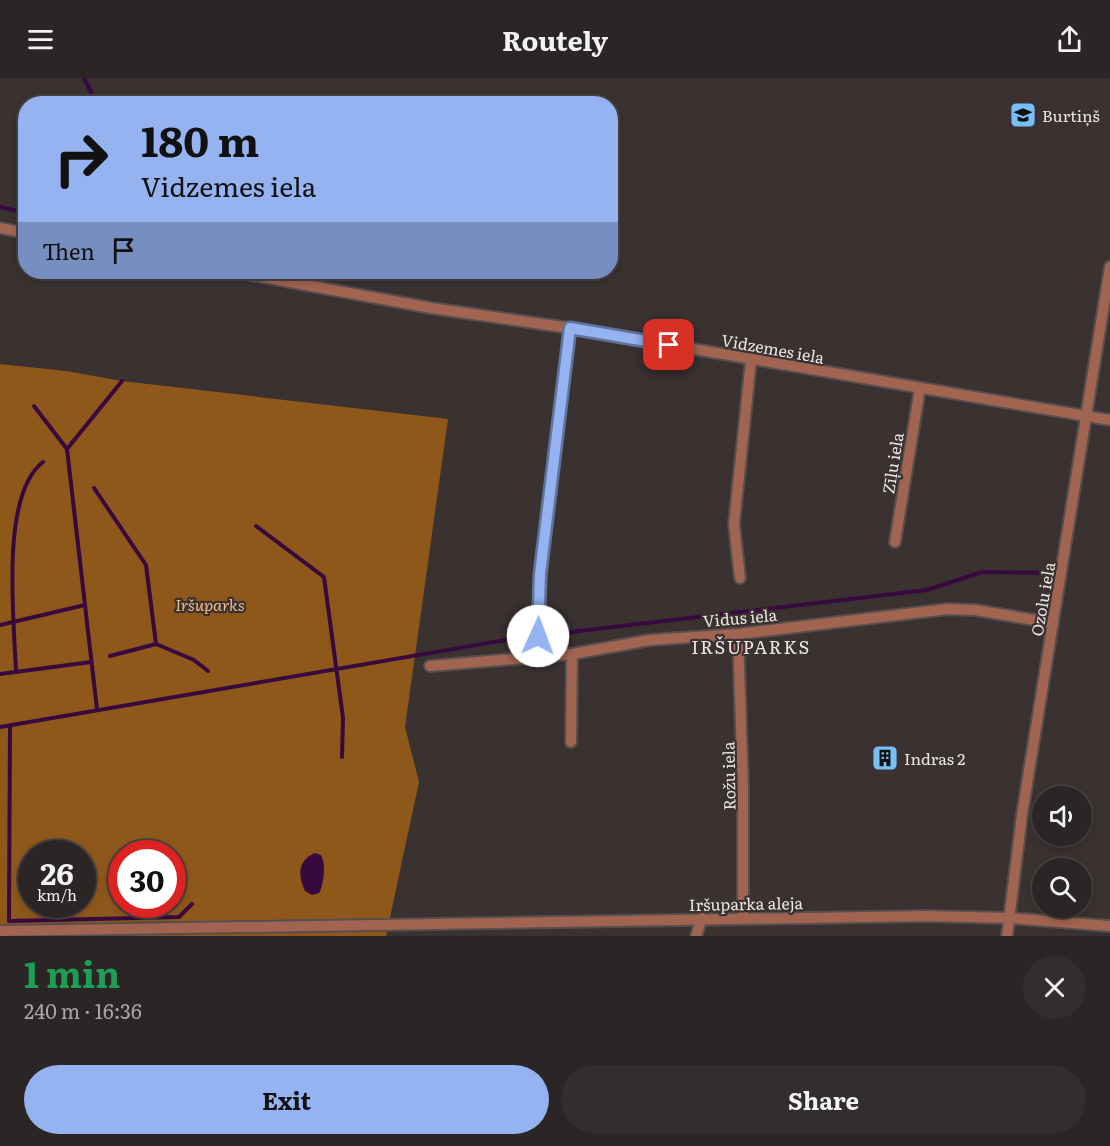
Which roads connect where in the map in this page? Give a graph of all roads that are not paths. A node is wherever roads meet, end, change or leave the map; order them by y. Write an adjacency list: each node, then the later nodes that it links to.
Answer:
1 (0, 228): 2 (street)
2 (18, 231)
3 (1110, 267): 8 (street, Ozolu iela)
4 (274, 279): 5 (street, Vidzemes iela)
5 (570, 328): 6 (street, Vidzemes iela); 15 (street)
6 (751, 360): 7 (street, Vidzemes iela); 11 (street)
7 (920, 388): 8 (street, Vidzemes iela); 10 (street, Zīļu iela)
8 (1084, 416): 9 (street, Vidzemes iela); 12 (street, Ozolu iela)
9 (1110, 420)
10 (895, 542)
11 (740, 578)
12 (1053, 623): 13 (street, Vidus iela); 20 (street, Ozolu iela)
13 (738, 634): 14 (street, Vidus iela); 19 (street, Rožu iela)
14 (572, 654): 15 (street, Vidus iela); 17 (street)
15 (537, 657): 16 (street, Vidus iela)
16 (430, 666)
17 (571, 742)
18 (702, 918): 19 (street, Iršuparka aleja); 22 (street, Iršuparka aleja); 23 (street)
19 (743, 918): 20 (street, Iršuparka aleja)
20 (1009, 918): 21 (street, Iršuparka aleja); 24 (street, Ozolu iela)
21 (1110, 926)
22 (0, 931)
23 (696, 936)
24 (1007, 936)

